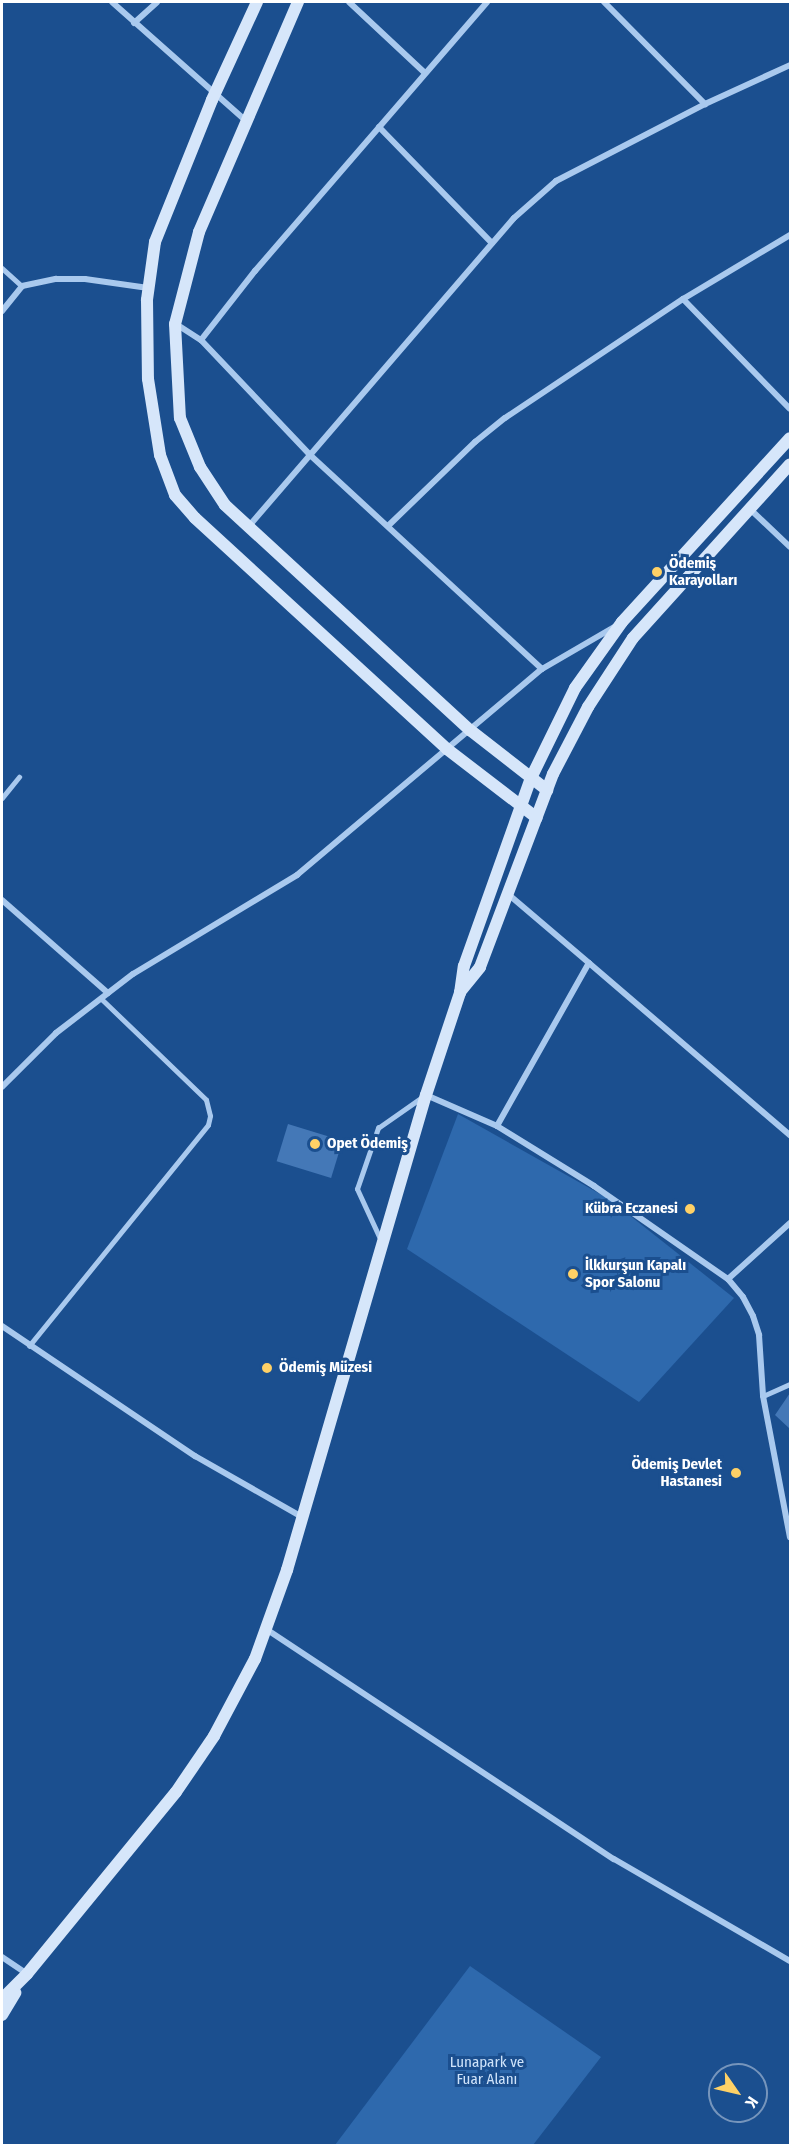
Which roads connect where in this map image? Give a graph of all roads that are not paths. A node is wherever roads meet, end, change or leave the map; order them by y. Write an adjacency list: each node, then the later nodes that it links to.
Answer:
1 (112, 2): 8 (street)
2 (157, 2): 8 (street)
3 (257, 2): 11 (main road)
4 (298, 2): 13 (main road)
5 (350, 2): 10 (street)
6 (488, 2): 10 (street)
7 (604, 2): 12 (street)
8 (134, 23): 11 (street)
9 (790, 65): 12 (street)
10 (425, 73): 14 (street)
11 (215, 94): 13 (street); 19 (main road)
12 (705, 104): 16 (street)
13 (246, 121): 22 (main road)
14 (379, 127): 16 (street); 23 (street)
15 (790, 236): 20 (street)
16 (492, 243): 26 (street)
17 (2, 268): 18 (lane)
18 (22, 286): 19 (street); 21 (street)
19 (149, 288): 35 (main road)
20 (683, 300): 24 (street); 29 (street)
21 (2, 311)
22 (175, 324): 23 (street); 30 (main road)
23 (201, 340): 26 (street)
24 (790, 409)
25 (790, 438): 32 (main road)
26 (309, 454): 29 (street); 30 (street)
27 (790, 464): 28 (main road)
28 (750, 508): 31 (street); 38 (main road)
29 (389, 525): 33 (street)
30 (249, 526): 34 (main road)
31 (790, 547)
32 (622, 622): 33 (street); 37 (main road)
33 (542, 669): 34 (street)
34 (470, 730): 35 (street); 37 (main road)
35 (447, 749): 40 (main road); 45 (street)
36 (19, 777): 39 (lane)
37 (531, 778): 38 (main road); 40 (main road)
38 (547, 790): 41 (main road)
39 (2, 798)
40 (521, 806): 41 (main road); 46 (main road)
41 (537, 818): 42 (main road)
42 (508, 894): 44 (street); 46 (main road)
43 (2, 900): 45 (street)
44 (589, 963): 50 (street); 51 (street)
45 (108, 993): 47 (street)
46 (460, 993): 49 (main road)
47 (101, 999): 48 (street); 56 (lane)
48 (2, 1087)
49 (426, 1095): 50 (street); 53 (main road); 53 (lane)
50 (498, 1126): 54 (street)
51 (790, 1135)
52 (790, 1223): 54 (street)
53 (383, 1247): 59 (main road)
54 (728, 1279): 58 (street)
55 (2, 1326): 56 (street)
56 (28, 1346): 59 (street)
57 (790, 1384): 58 (lane)
58 (763, 1396): 60 (street)
59 (303, 1518): 61 (main road)
60 (790, 1537)
61 (266, 1629): 63 (street); 64 (main road)
62 (2, 1957): 64 (street)
63 (790, 1962)
64 (27, 1974): 65 (main road); 66 (main road)
65 (2, 2000)
66 (2, 2015)

